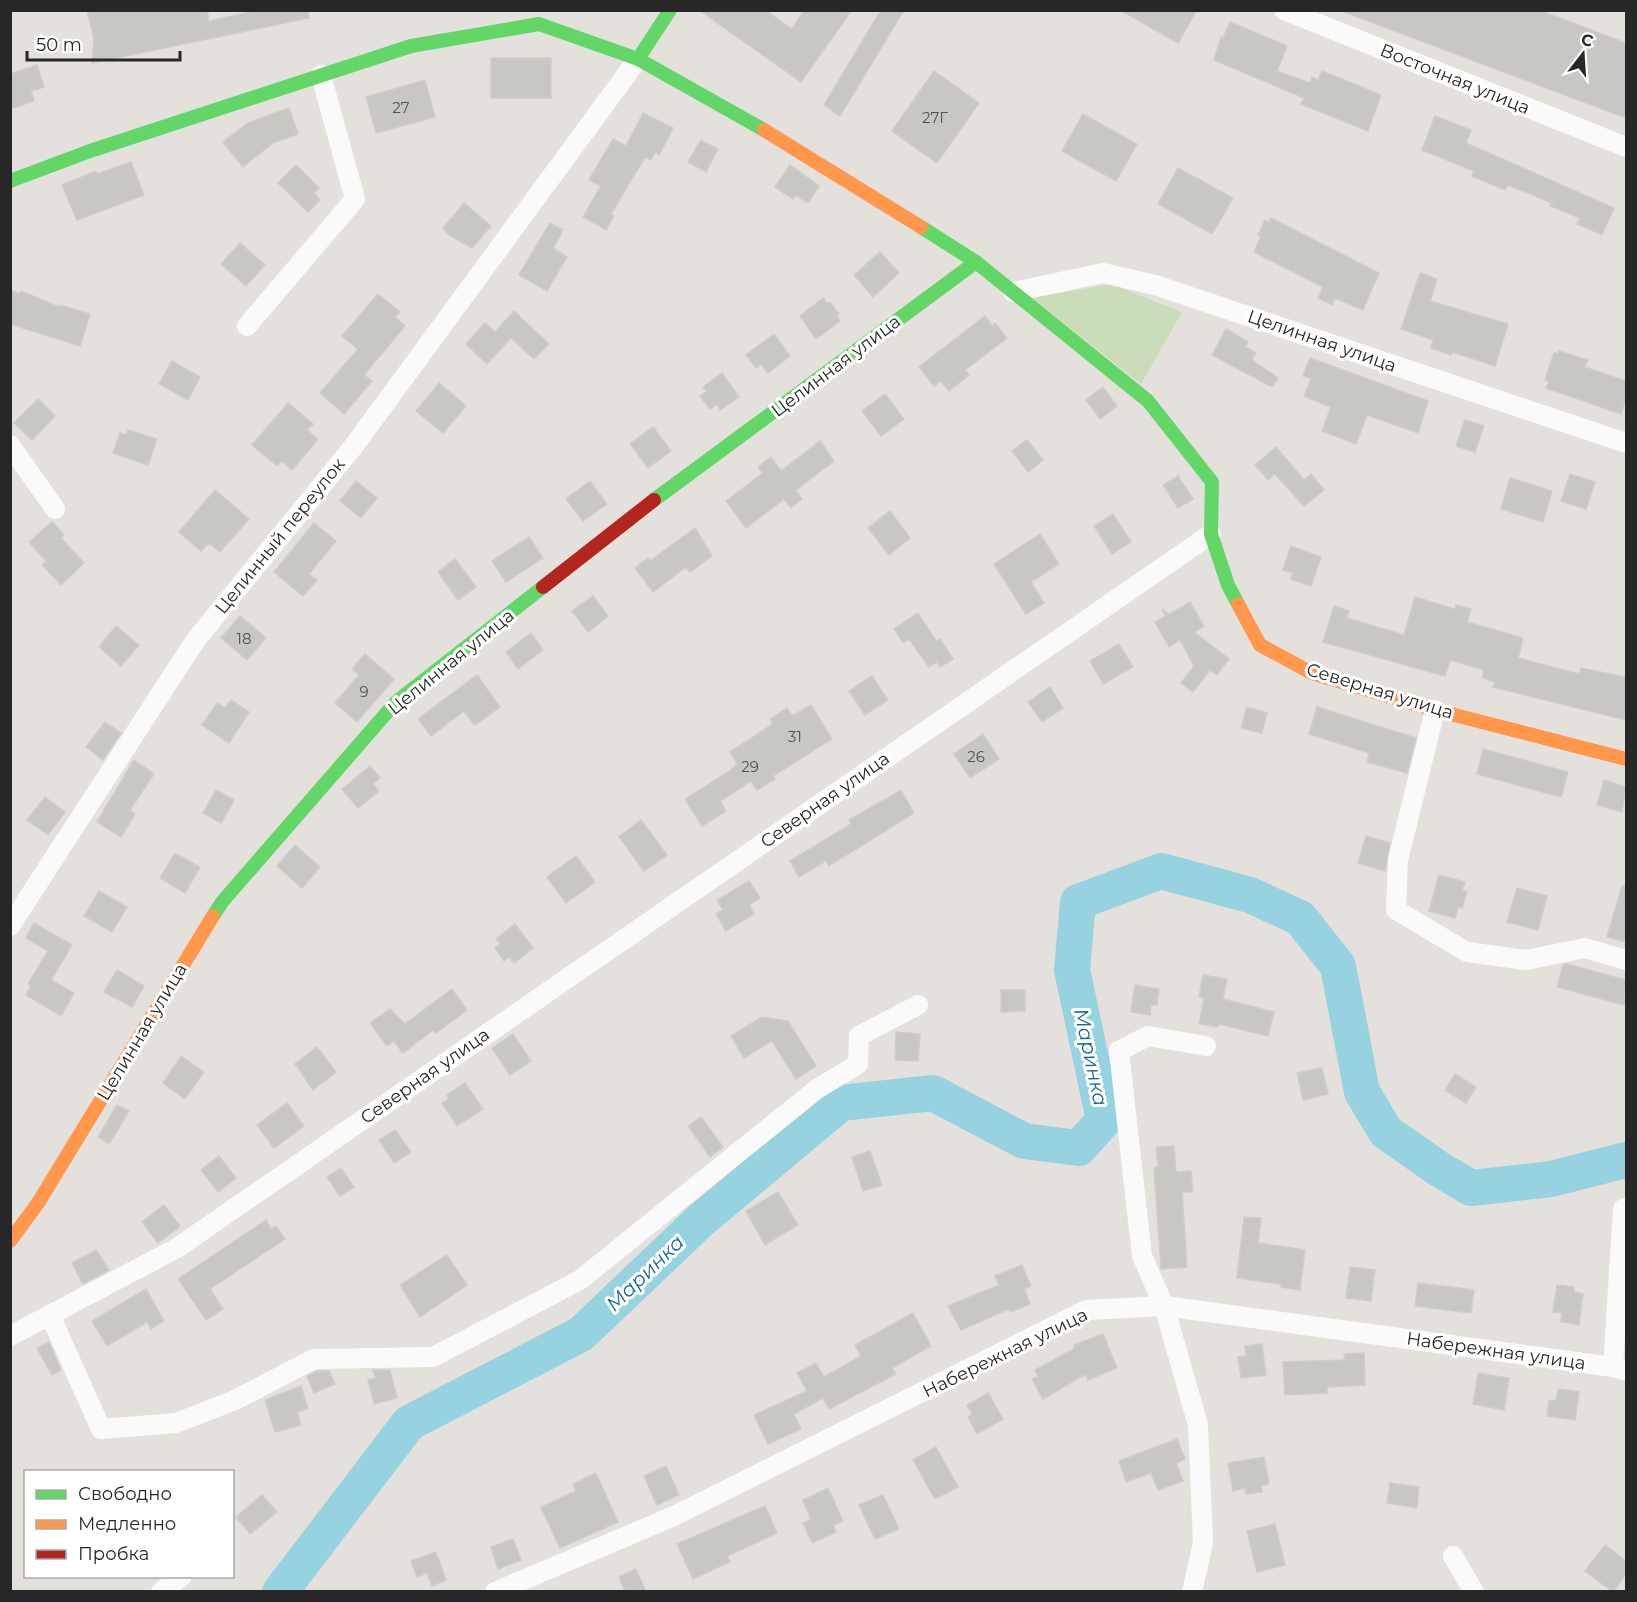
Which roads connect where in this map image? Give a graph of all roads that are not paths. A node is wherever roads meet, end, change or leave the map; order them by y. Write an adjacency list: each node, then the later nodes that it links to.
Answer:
1 (670, 10): 3 (street)
2 (1284, 10): 5 (street, Восточная улица)
3 (638, 59): 4 (street); 7 (street); 16 (street, Целинный переулок)
4 (321, 75): 6 (street); 9 (street)
5 (1626, 147)
6 (10, 181)
7 (976, 262): 8 (street); 21 (street, Целинная улица)
8 (1013, 292): 10 (street, Целинная улица); 13 (street)
9 (247, 326)
10 (1626, 443)
11 (10, 445): 12 (street)
12 (55, 509)
13 (1211, 534): 14 (street, Северная улица); 23 (street, Северная улица)
14 (1435, 710): 15 (street, Северная улица); 17 (street)
15 (1626, 759)
16 (10, 926)
17 (1626, 960)
18 (918, 1005): 23 (street)
19 (1206, 1046): 22 (street)
20 (1626, 1208): 25 (street)
21 (10, 1241)
22 (1164, 1306): 25 (street, Набережная улица); 29 (street, Набережная улица); 30 (street)
23 (50, 1315): 24 (street, Северная улица)
24 (10, 1336)
25 (1620, 1369)
26 (1453, 1556): 31 (street)
27 (179, 1578): 28 (street)
28 (161, 1592)
29 (495, 1592)
30 (1192, 1592)
31 (1474, 1592)

